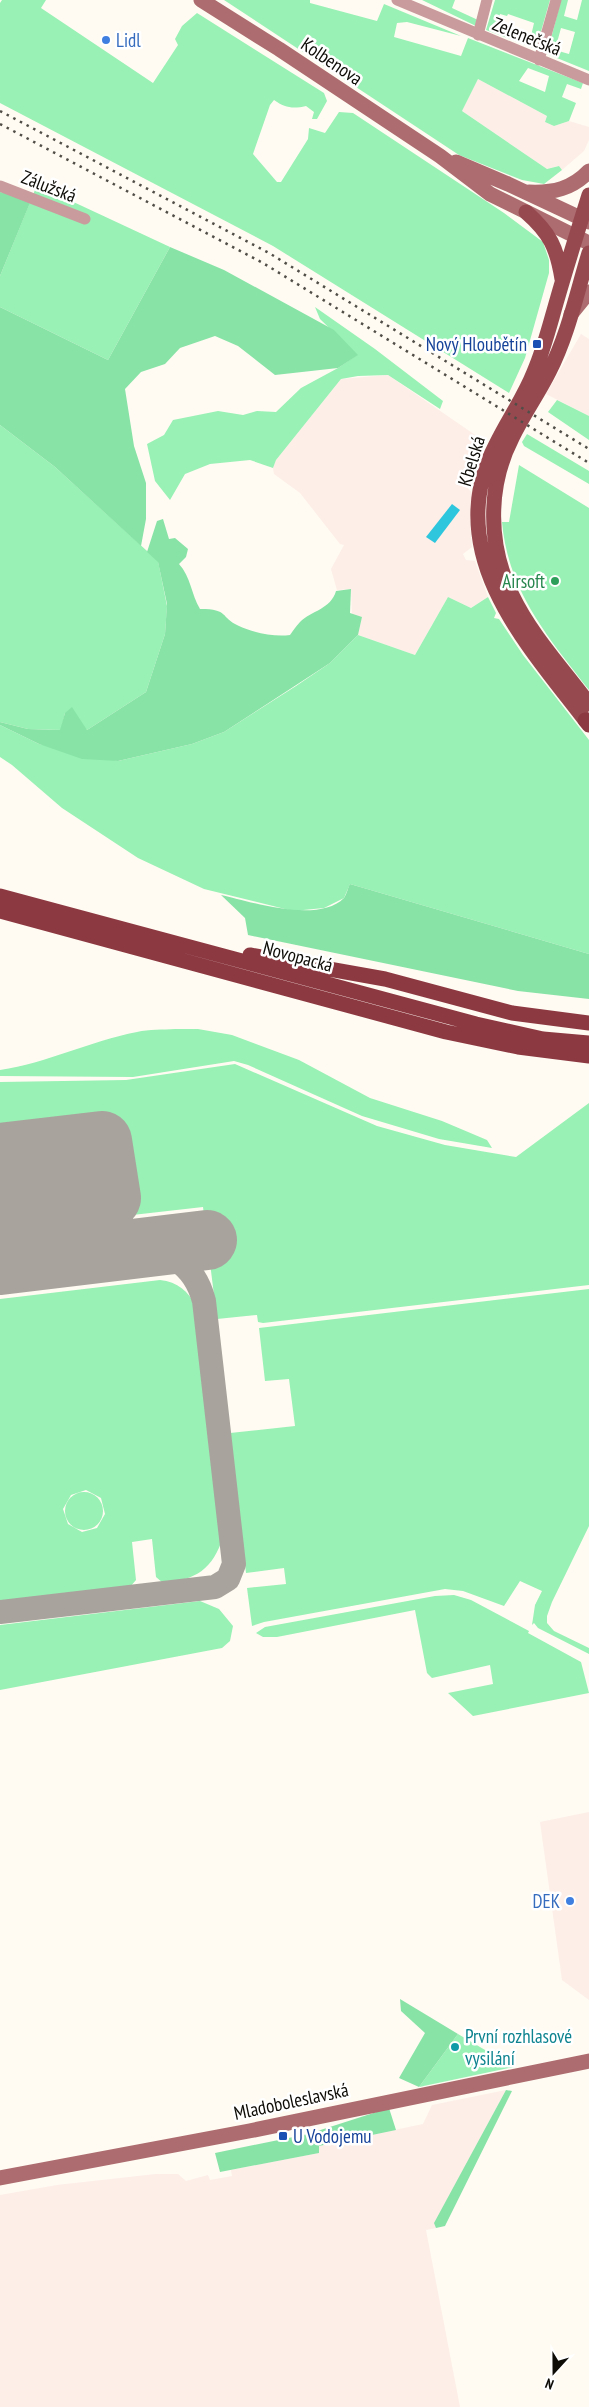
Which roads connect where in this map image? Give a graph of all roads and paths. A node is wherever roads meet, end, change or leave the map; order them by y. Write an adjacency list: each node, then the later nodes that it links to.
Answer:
1 (201, 0): 8 (main road, Kolbenova)
2 (397, 0): 5 (street, Zelenečská)
3 (488, 0): 5 (street)
4 (556, 0): 6 (street)
5 (478, 35): 6 (street, Zelenečská)
6 (539, 60): 7 (street, Zelenečská)
7 (589, 80)
8 (440, 156): 11 (main road, Kolbenova); 13 (main road, Kolbenova)
9 (589, 172): 11 (main road)
10 (0, 186): 14 (street, Zálužská)
11 (526, 192): 15 (main road, Kolbenova)
12 (589, 195): 15 (main road, Kbelská)
13 (526, 212): 16 (main road, Kolbenova); 18 (main road)
14 (85, 219)
15 (585, 220): 16 (main road, Kbelská)
16 (582, 240): 18 (main road, Kbelská)
17 (589, 253): 20 (main road, Kbelská)
18 (563, 280): 22 (main road, Kbelská)
19 (589, 292): 20 (main road)
20 (570, 315): 21 (main road, Kbelská)
21 (589, 704)
22 (587, 722)
23 (0, 896): 25 (highway, Novopacká)
24 (0, 911): 27 (highway, Novopacká)
25 (153, 938): 26 (highway); 28 (highway, Novopacká)
26 (589, 1022)
27 (495, 1043): 29 (highway); 30 (highway)
28 (589, 1043)
29 (589, 1056)
30 (589, 1065)
31 (589, 2061): 32 (main road, Mladoboleslavská)
32 (0, 2178)

